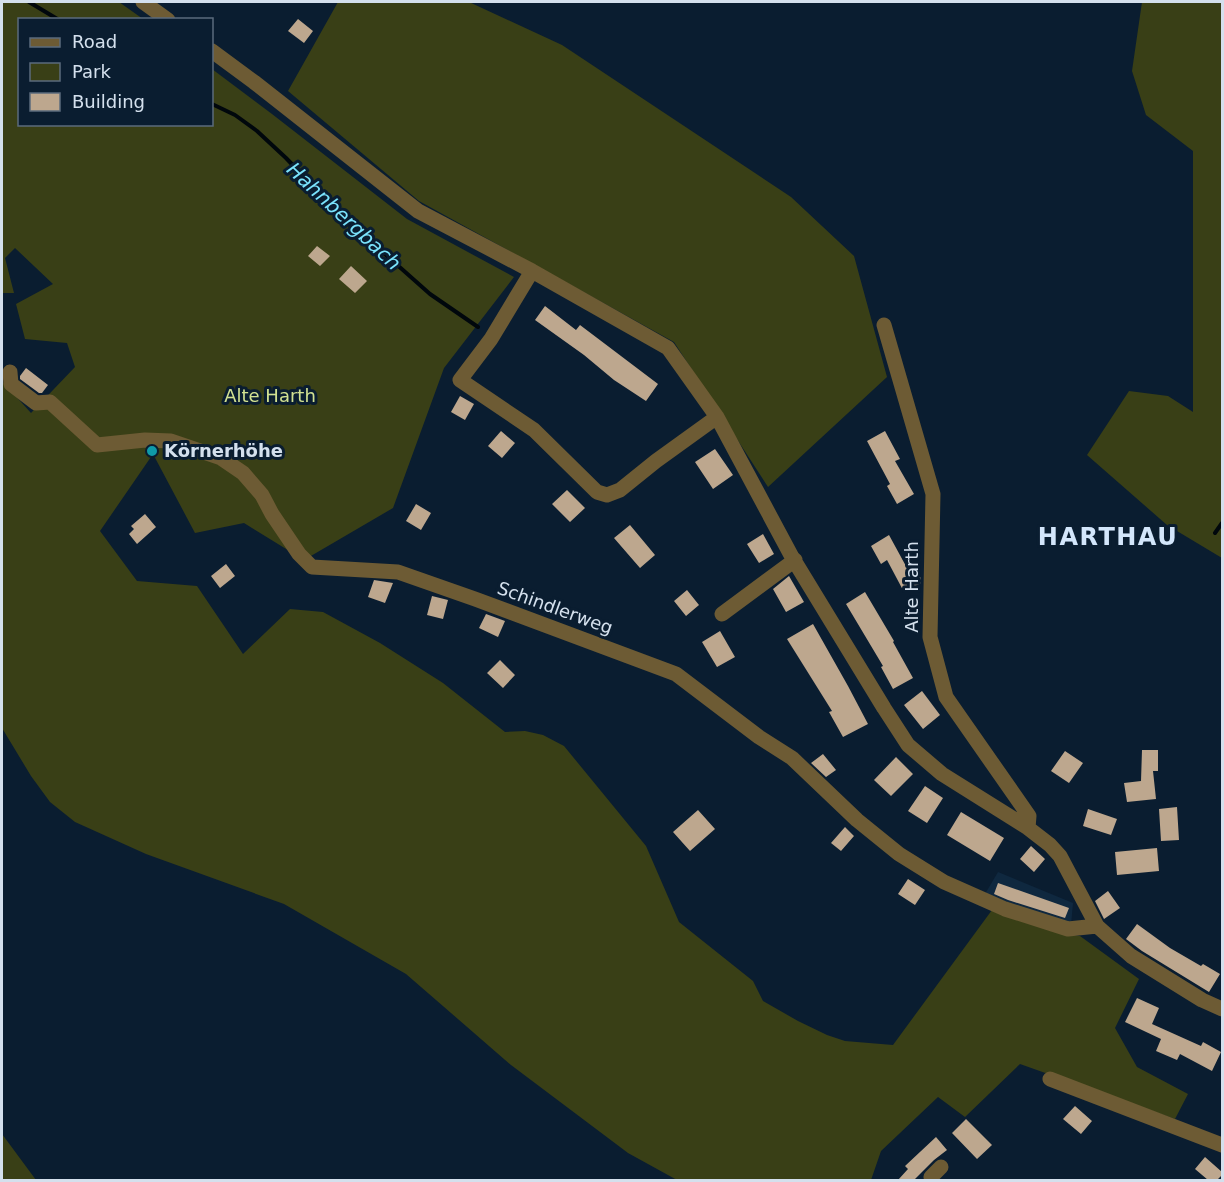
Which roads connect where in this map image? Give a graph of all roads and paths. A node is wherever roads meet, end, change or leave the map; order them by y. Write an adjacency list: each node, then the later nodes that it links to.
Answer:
1 (143, 2): 2 (street)
2 (165, 18)
3 (213, 52): 4 (street)
4 (532, 272): 7 (street); 7 (street)
5 (884, 325): 10 (street, Alte Harth)
6 (10, 372): 11 (street, Schindlerweg)
7 (717, 417): 8 (street)
8 (795, 560): 9 (street); 10 (street)
9 (722, 614)
10 (1028, 828): 11 (street)
11 (1097, 926): 12 (street)
12 (1222, 1009)
13 (1050, 1078): 14 (street)
14 (1222, 1145)
15 (941, 1167): 16 (street)
16 (932, 1180)

